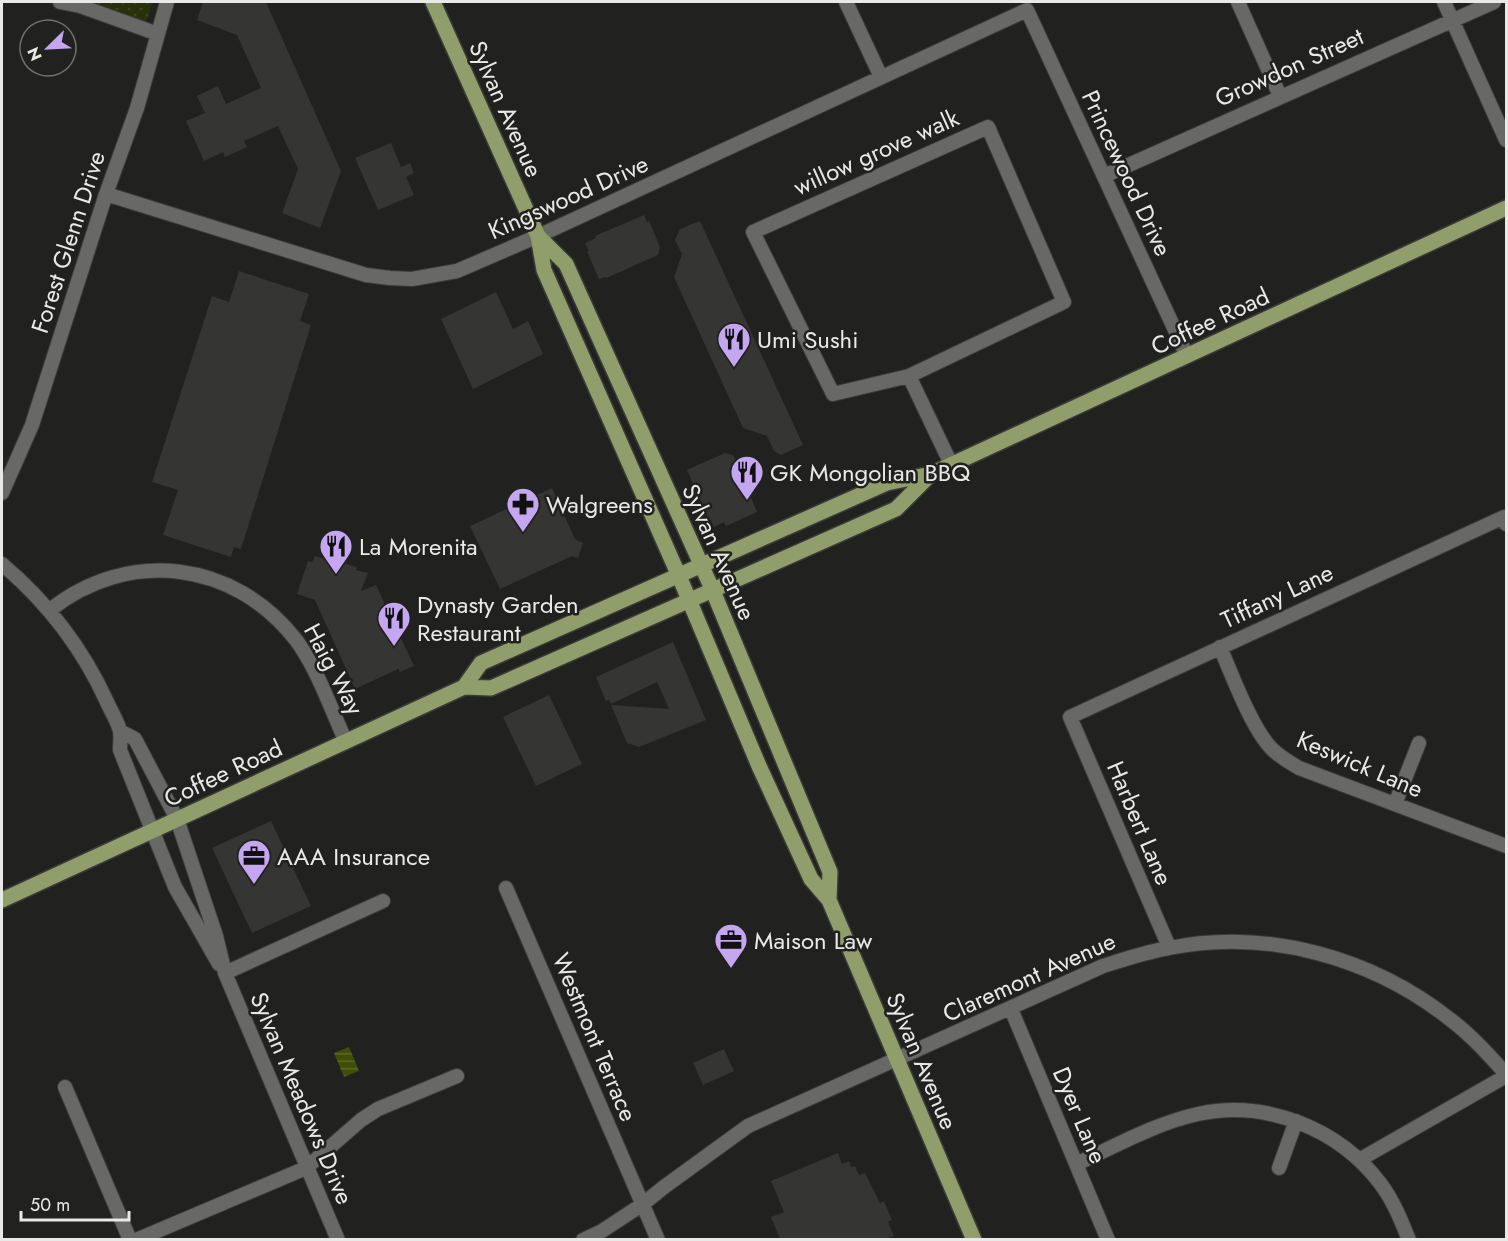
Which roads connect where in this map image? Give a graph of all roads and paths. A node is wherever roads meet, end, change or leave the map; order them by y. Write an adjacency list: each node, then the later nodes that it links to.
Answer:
1 (60, 2): 10 (street)
2 (167, 2): 10 (street, Forest Glenn Drive)
3 (433, 2): 17 (main road, Sylvan Avenue)
4 (846, 2): 11 (street)
5 (1238, 2): 12 (street)
6 (1444, 2): 9 (street)
7 (1494, 2): 9 (street, Growdon Street)
8 (1027, 10): 11 (street, Kingswood Drive); 14 (street, Princewood Drive)
9 (1453, 20): 12 (street, Growdon Street); 13 (street)
10 (158, 34): 15 (street, Forest Glenn Drive)
11 (881, 77): 17 (street, Kingswood Drive)
12 (1280, 96): 14 (street, Growdon Street)
13 (1506, 140)
14 (1104, 176): 18 (street, Princewood Drive)
15 (106, 194): 17 (street, Kingswood Drive); 22 (street, Forest Glenn Drive)
16 (1506, 208): 18 (main road, Coffee Road)
17 (538, 236): 25 (main road, Sylvan Avenue); 26 (main road, Sylvan Avenue)
18 (1187, 356): 20 (main road, Coffee Road)
19 (909, 376): 19 (street, willow grove walk); 20 (street)
20 (951, 464): 21 (main road, Coffee Road)
21 (932, 474): 25 (main road, Coffee Road); 27 (main road, Coffee Road)
22 (2, 493)
23 (1505, 520): 30 (street, Tiffany Lane)
24 (2, 564): 29 (street, Sylvan Meadows Drive)
25 (701, 566): 26 (main road, Coffee Road); 27 (main road, Sylvan Avenue)
26 (679, 576): 28 (main road, Sylvan Avenue); 31 (main road, Coffee Road)
27 (713, 591): 28 (main road, Coffee Road); 42 (main road, Sylvan Avenue)
28 (689, 601): 31 (main road, Coffee Road); 42 (main road, Sylvan Avenue)
29 (50, 610): 33 (street, Sylvan Meadows Drive); 34 (street, Haig Way)
30 (1220, 647): 32 (street, Tiffany Lane); 36 (street, Keswick Lane)
31 (464, 687): 34 (main road, Coffee Road)
32 (1070, 717): 44 (street, Harbert Lane)
33 (120, 731): 37 (street, Sylvan Meadows Drive); 38 (street, Sylvan Meadows Drive)
34 (346, 742): 37 (main road, Coffee Road)
35 (1419, 742): 36 (street)
36 (1395, 804): 39 (street, Keswick Lane)
37 (177, 819): 38 (main road, Coffee Road); 45 (street, Sylvan Meadows Drive)
38 (153, 830): 41 (main road, Coffee Road); 45 (street, Sylvan Meadows Drive)
39 (1506, 846)
40 (506, 888): 56 (street, Westmont Terrace)
41 (2, 900)
42 (829, 900): 47 (main road, Sylvan Avenue)
43 (383, 901): 45 (street)
44 (1170, 948): 46 (street, Claremont Avenue); 48 (street, Claremont Avenue)
45 (225, 973): 54 (street, Sylvan Meadows Drive)
46 (1011, 1009): 47 (street, Claremont Avenue); 53 (street, Dyer Lane)
47 (897, 1060): 56 (street, Claremont Avenue); 62 (main road, Sylvan Avenue)
48 (1506, 1075): 52 (street)
49 (457, 1076): 54 (street)
50 (65, 1087): 57 (street)
51 (1296, 1121): 52 (street); 53 (street); 55 (street)
52 (1359, 1160): 64 (street)
53 (1076, 1164): 63 (street, Dyer Lane)
54 (306, 1168): 58 (street); 59 (street, Sylvan Meadows Drive)
55 (1279, 1168)
56 (643, 1204): 60 (street, Claremont Avenue); 61 (street, Westmont Terrace)
57 (130, 1239)
58 (136, 1239)
59 (338, 1239)
60 (583, 1239)
61 (658, 1239)
62 (974, 1239)
63 (1108, 1239)
64 (1409, 1239)

